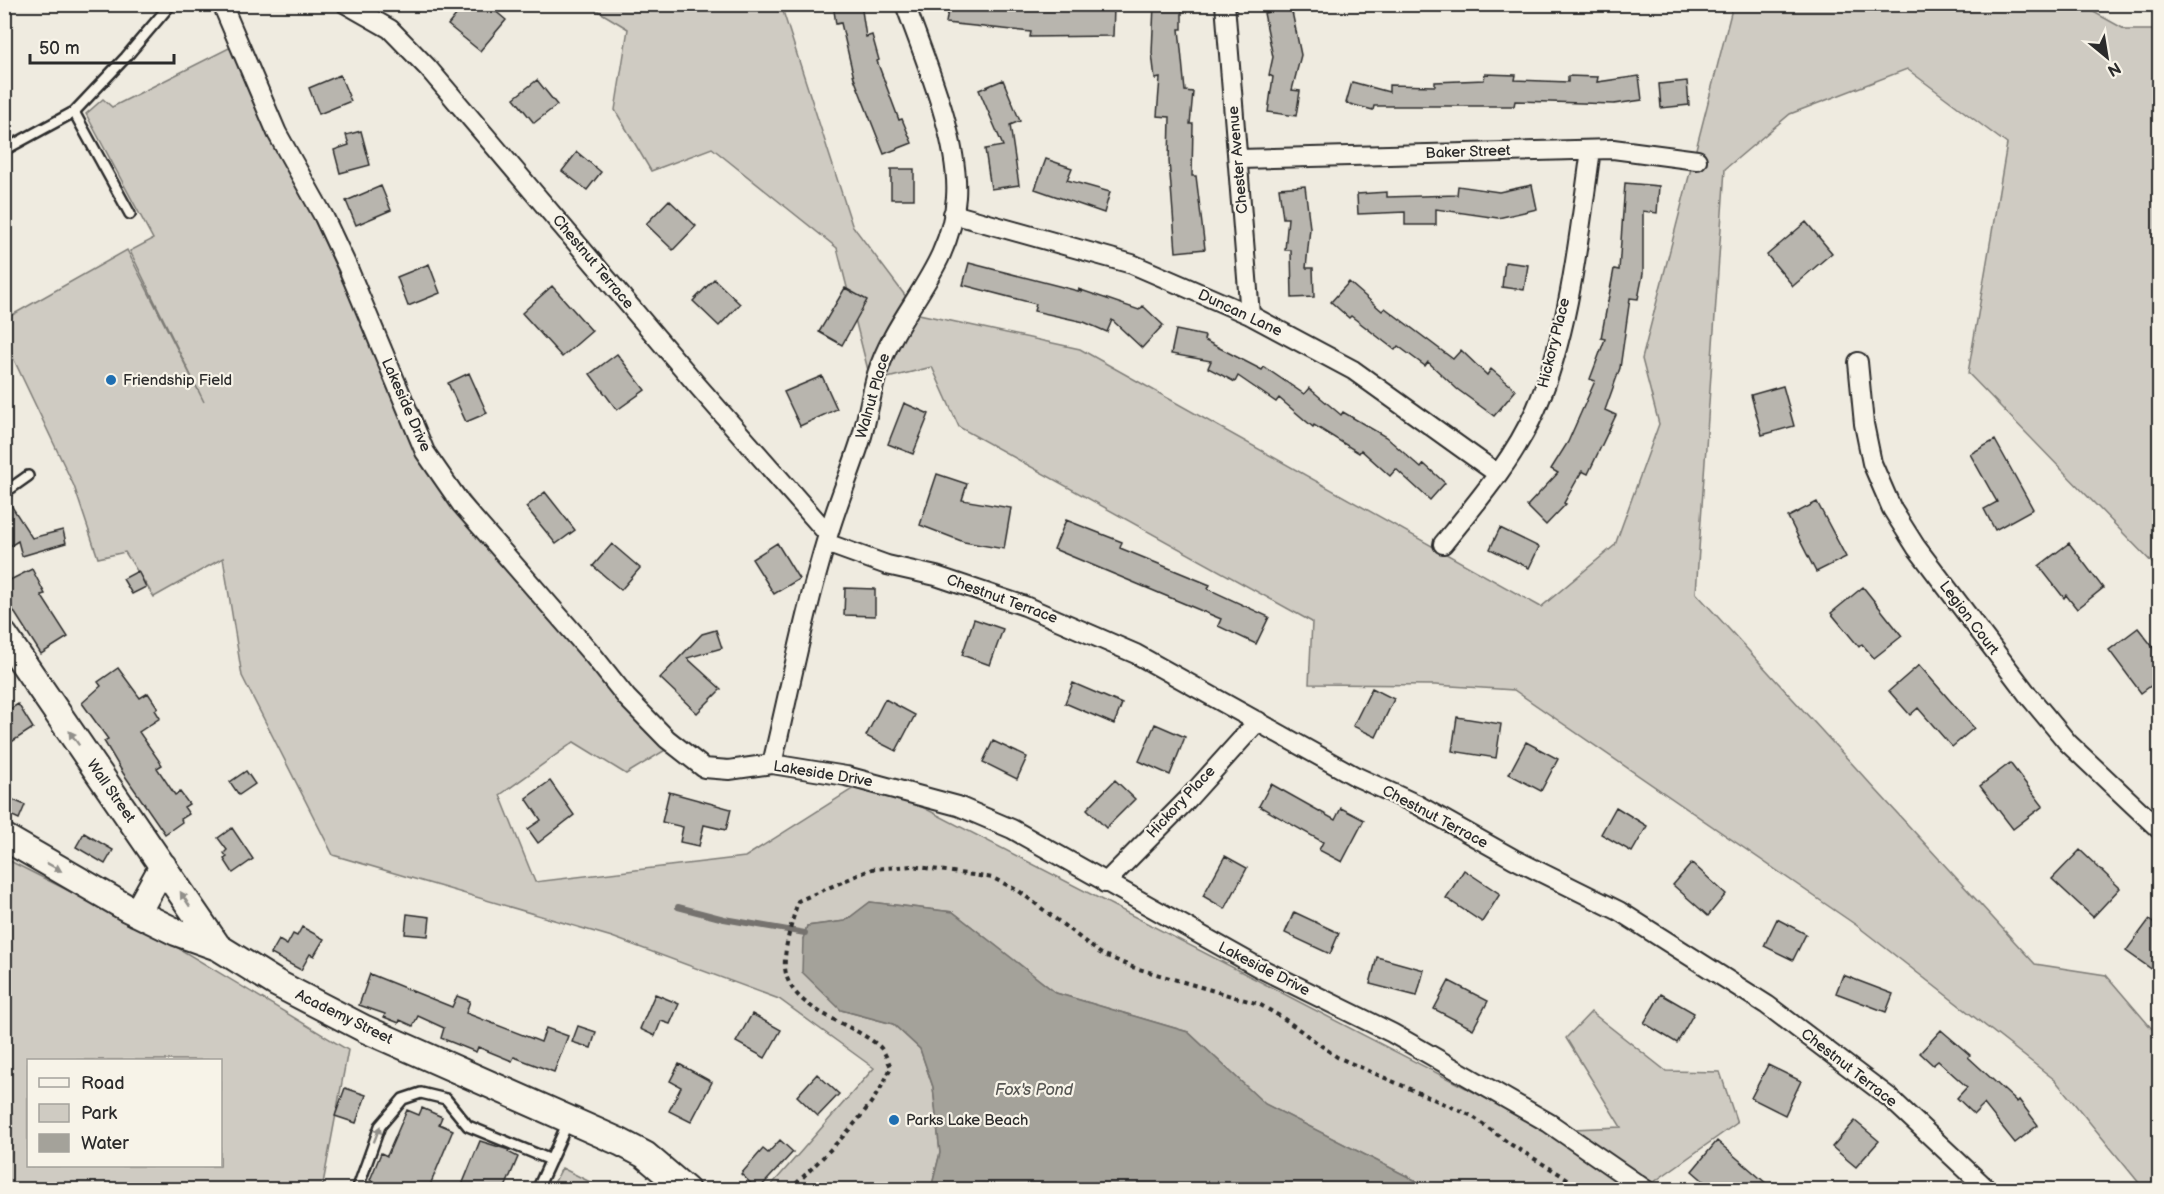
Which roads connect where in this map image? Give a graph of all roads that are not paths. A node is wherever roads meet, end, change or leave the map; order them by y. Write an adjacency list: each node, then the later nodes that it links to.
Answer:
1 (171, 4): 6 (lane)
2 (222, 4): 22 (street, Lakeside Drive)
3 (346, 4): 18 (street, Chestnut Terrace)
4 (905, 4): 12 (street, Walnut Place)
5 (1225, 4): 9 (street, Chester Avenue)
6 (74, 112): 7 (lane); 11 (lane)
7 (4, 150)
8 (1591, 150): 9 (street, Baker Street); 10 (street, Baker Street); 15 (street, Hickory Place)
9 (1239, 159): 13 (street, Chester Avenue)
10 (1697, 160)
11 (130, 214)
12 (953, 214): 13 (street, Duncan Lane); 18 (street, Walnut Place)
13 (1250, 315): 15 (street, Duncan Lane)
14 (1858, 363): 23 (street, Legion Court)
15 (1498, 474): 19 (street, Hickory Place)
16 (28, 476): 17 (lane)
17 (4, 493)
18 (827, 539): 21 (street, Chestnut Terrace); 22 (street, Walnut Place)
19 (1443, 544)
20 (4, 635): 25 (street, Wall Street, one-way to 20)
21 (1258, 722): 26 (street, Hickory Place); 35 (street, Chestnut Terrace)
22 (772, 764): 26 (street, Lakeside Drive)
23 (2160, 830)
24 (4, 837): 27 (street, Academy Street, one-way to 27)
25 (163, 866): 27 (street); 28 (street, Wall Street, one-way to 25)
26 (1105, 883): 34 (street, Lakeside Drive)
27 (137, 913): 28 (street, Academy Street)
28 (218, 947): 29 (street, Academy Street)
29 (570, 1118): 30 (lane); 33 (street, Academy Street)
30 (551, 1160): 31 (lane, one-way to 30); 32 (lane)
31 (357, 1190)
32 (537, 1190)
33 (686, 1190)
34 (1646, 1190)
35 (1988, 1190)

